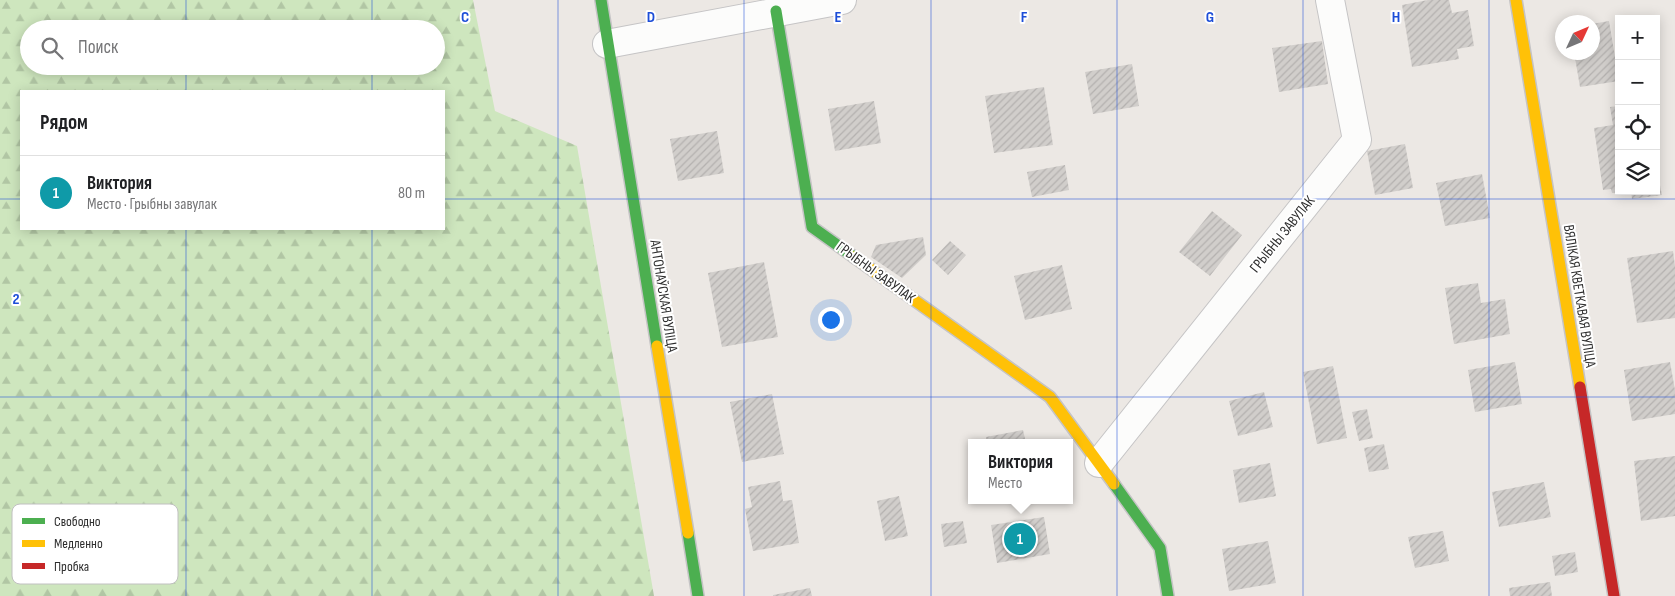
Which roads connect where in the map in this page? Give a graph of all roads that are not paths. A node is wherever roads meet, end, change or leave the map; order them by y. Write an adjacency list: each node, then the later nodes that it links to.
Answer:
1 (601, 0): 6 (street, АНТОНАЎСКАЯ ВУЛІЦА)
2 (842, 0): 5 (street)
3 (1330, 0): 7 (street, ГРЫБНЫ ЗАВУЛАК)
4 (1516, 0): 10 (street, ВЯЛІКАЯ КВЕТКАВАЯ ВУЛІЦА)
5 (776, 11): 6 (street); 7 (street, ГРЫБНЫ ЗАВУЛАК)
6 (607, 44): 8 (street, АНТОНАЎСКАЯ ВУЛІЦА)
7 (1099, 463): 9 (street, ГРЫБНЫ ЗАВУЛАК)
8 (698, 596)
9 (1168, 596)
10 (1614, 596)

